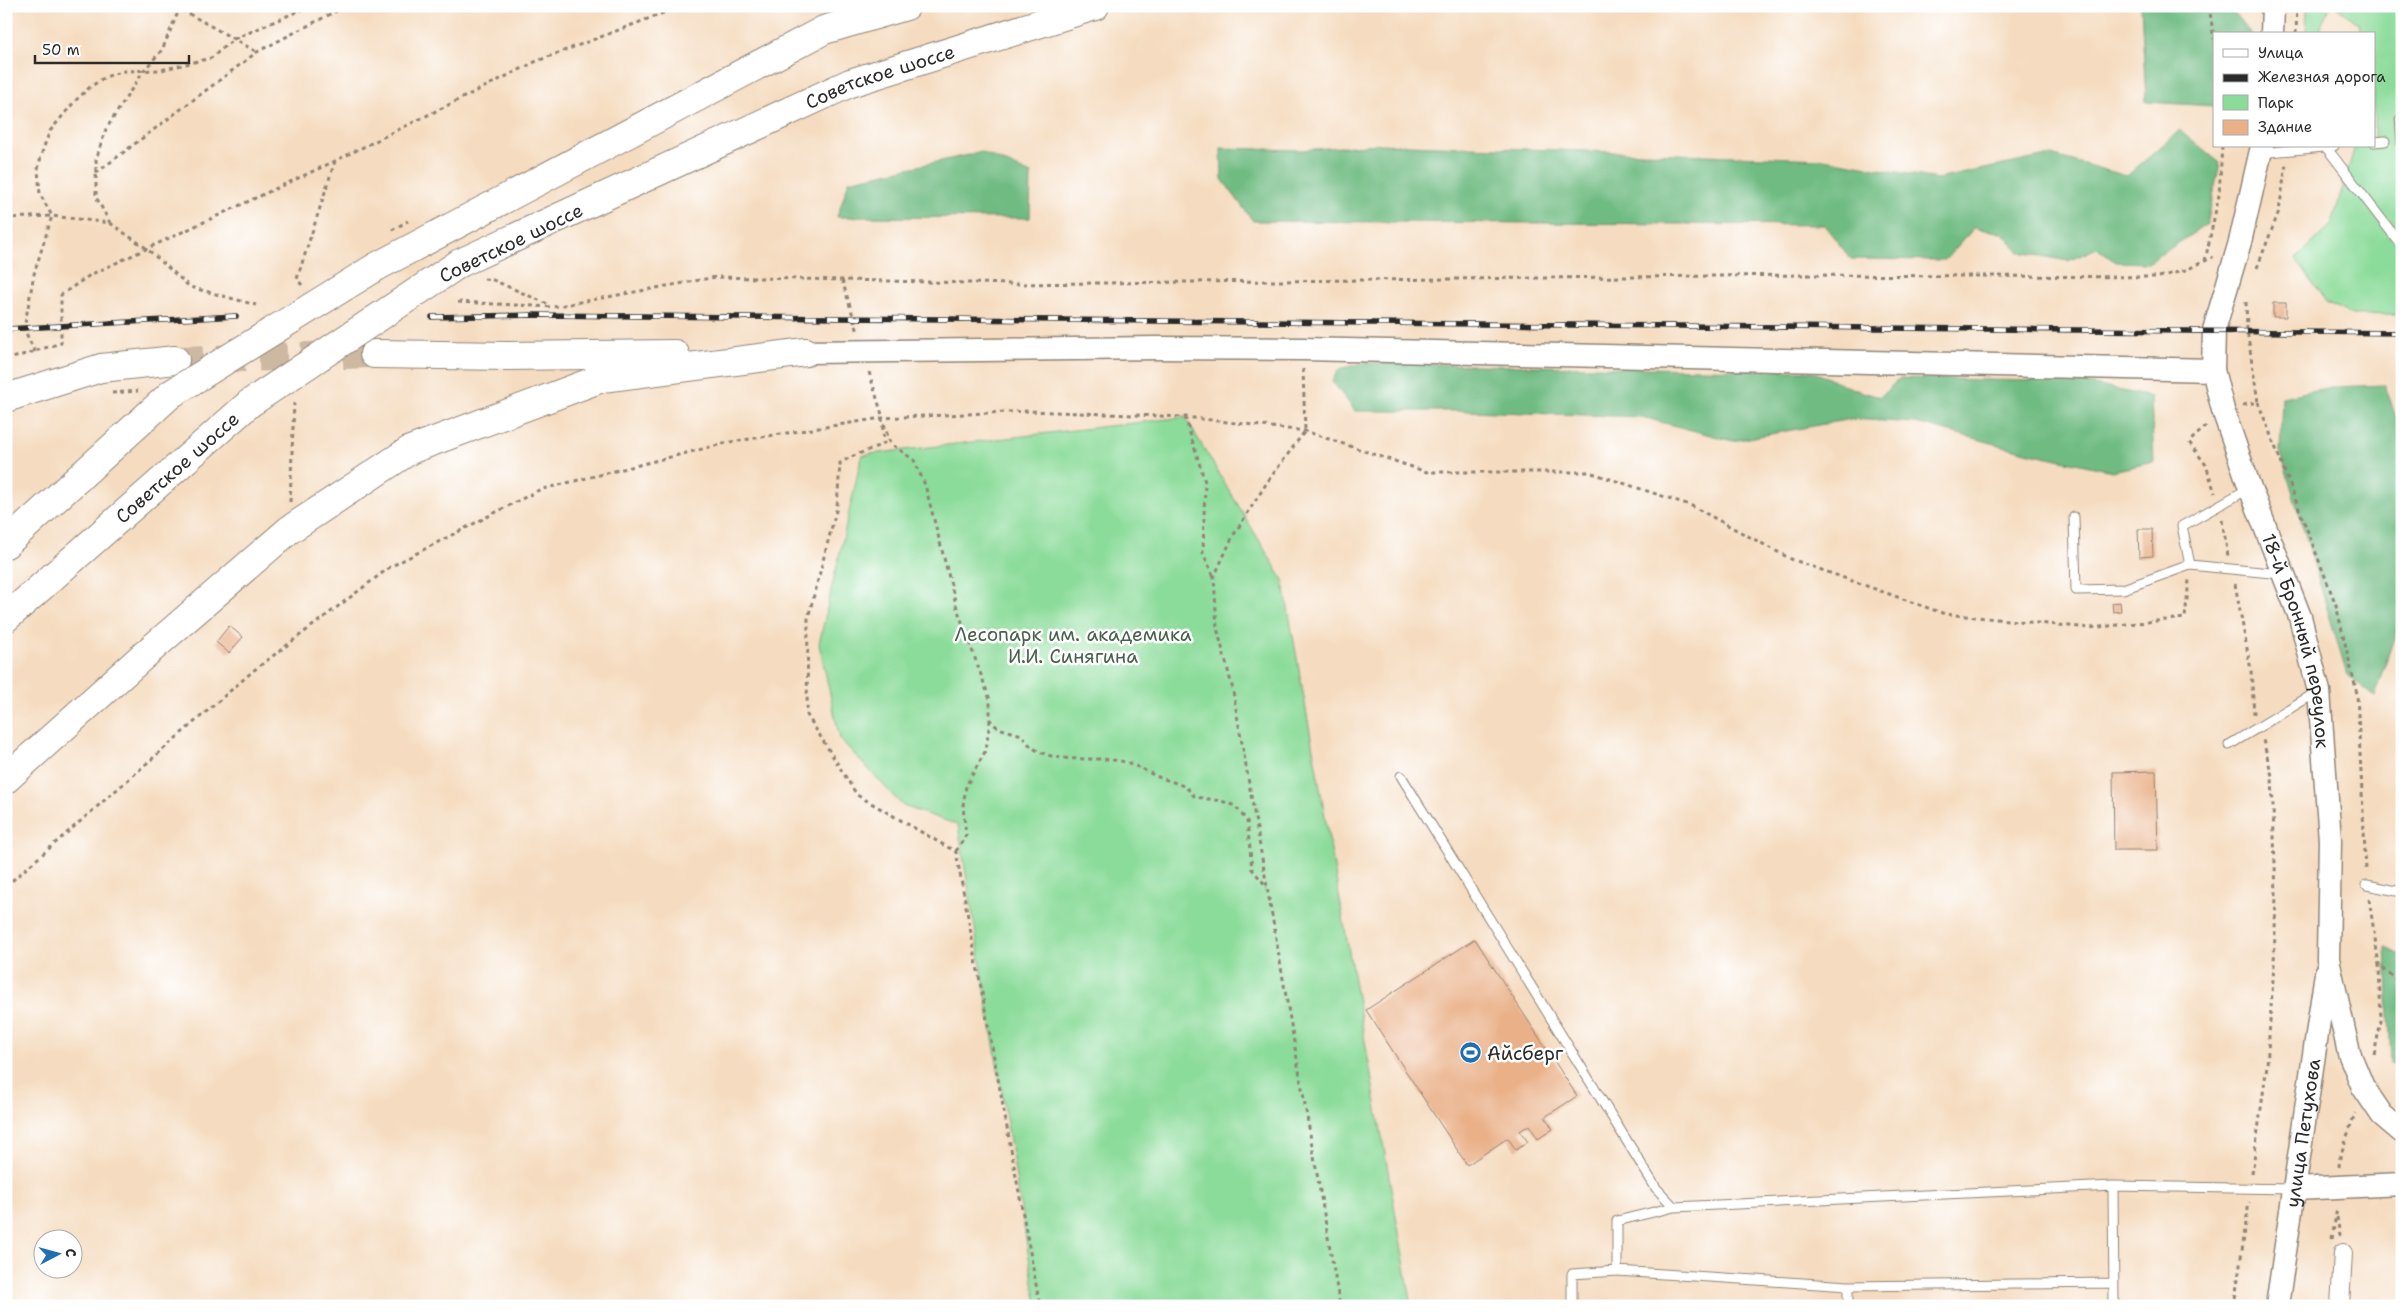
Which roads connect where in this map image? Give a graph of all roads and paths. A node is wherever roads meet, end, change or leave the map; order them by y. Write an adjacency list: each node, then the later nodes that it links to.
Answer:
1 (176, 6): 11 (path)
2 (201, 6): 11 (path)
3 (310, 6): 15 (path)
4 (346, 6): 16 (path)
5 (682, 6): 25 (path)
6 (906, 6): 58 (highway, bridge)
7 (1095, 6): 63 (highway, Советское шоссе, bridge)
8 (2209, 6): 12 (path)
9 (2273, 6): 13 (street)
10 (2296, 6): 14 (path)
11 (180, 10): 15 (path); 17 (path)
12 (2213, 32)
13 (2272, 32)
14 (2296, 32)
15 (234, 39): 16 (path); 17 (path)
16 (257, 52): 26 (path)
17 (144, 70): 26 (path); 27 (path)
18 (2385, 141): 19 (lane)
19 (2376, 142)
20 (2222, 148): 33 (path)
21 (2316, 148): 24 (lane)
22 (2331, 148): 31 (lane)
23 (2261, 150): 24 (lane); 30 (street, 18-й Бронный переулок)
24 (2289, 150): 34 (path)
25 (335, 161): 32 (path); 35 (path)
26 (95, 174): 29 (path)
27 (52, 216): 28 (path); 29 (path); 42 (path)
28 (6, 218)
29 (110, 224): 32 (path)
30 (2240, 242): 33 (path); 47 (street, 18-й Бронный переулок)
31 (2402, 246)
32 (146, 248): 39 (path); 42 (path)
33 (2204, 262): 40 (path)
34 (2256, 270)
35 (297, 279)
36 (493, 280): 40 (path)
37 (2246, 296): 50 (path)
38 (458, 302): 40 (path)
39 (256, 305)
40 (553, 306)
41 (1302, 349): 43 (street); 47 (street); 53 (path)
42 (35, 352): 45 (path)
43 (806, 352): 44 (highway); 57 (highway)
44 (374, 354)
45 (6, 360)
46 (175, 360): 48 (highway)
47 (2213, 370): 50 (street, 18-й Бронный переулок)
48 (6, 398)
49 (293, 408): 57 (path)
50 (2223, 410): 54 (street, 18-й Бронный переулок); 55 (path)
51 (1186, 417): 52 (path); 53 (path); 62 (path)
52 (882, 418): 65 (path); 70 (path); 72 (path)
53 (1305, 431): 59 (path); 62 (path)
54 (2250, 488): 55 (lane); 61 (street, 18-й Бронный переулок)
55 (2219, 505): 59 (lane); 60 (path)
56 (2074, 517): 59 (lane)
57 (288, 530): 69 (highway)
58 (6, 544)
59 (2190, 564): 60 (lane)
60 (2231, 569): 61 (lane); 66 (path)
61 (2284, 574): 64 (street, 18-й Бронный переулок)
62 (1214, 577): 73 (path)
63 (6, 618)
64 (2319, 691): 66 (lane); 75 (street, 18-й Бронный переулок)
65 (990, 720): 70 (path); 73 (path)
66 (2256, 729): 67 (lane); 80 (path)
67 (2229, 745)
68 (1401, 776): 81 (lane)
69 (6, 780)
70 (956, 852): 86 (path)
71 (2367, 885): 74 (lane)
72 (6, 886)
73 (1267, 888): 87 (path)
74 (2402, 892)
75 (2328, 959): 76 (street, 18-й Бронный переулок); 79 (street, улица Петухова)
76 (2402, 1132)
77 (2402, 1184): 79 (street)
78 (2113, 1186): 80 (lane); 81 (lane); 84 (lane)
79 (2295, 1189): 80 (lane); 92 (street, улица Петухова)
80 (2250, 1190): 91 (path)
81 (1674, 1207): 83 (lane)
82 (2343, 1253): 93 (street)
83 (1617, 1271): 85 (lane); 88 (lane)
84 (2114, 1283): 85 (lane); 90 (lane)
85 (1848, 1286): 89 (lane)
86 (1040, 1306)
87 (1340, 1306)
88 (1572, 1306)
89 (1848, 1306)
90 (2114, 1306)
91 (2234, 1306)
92 (2277, 1306)
93 (2340, 1306)

